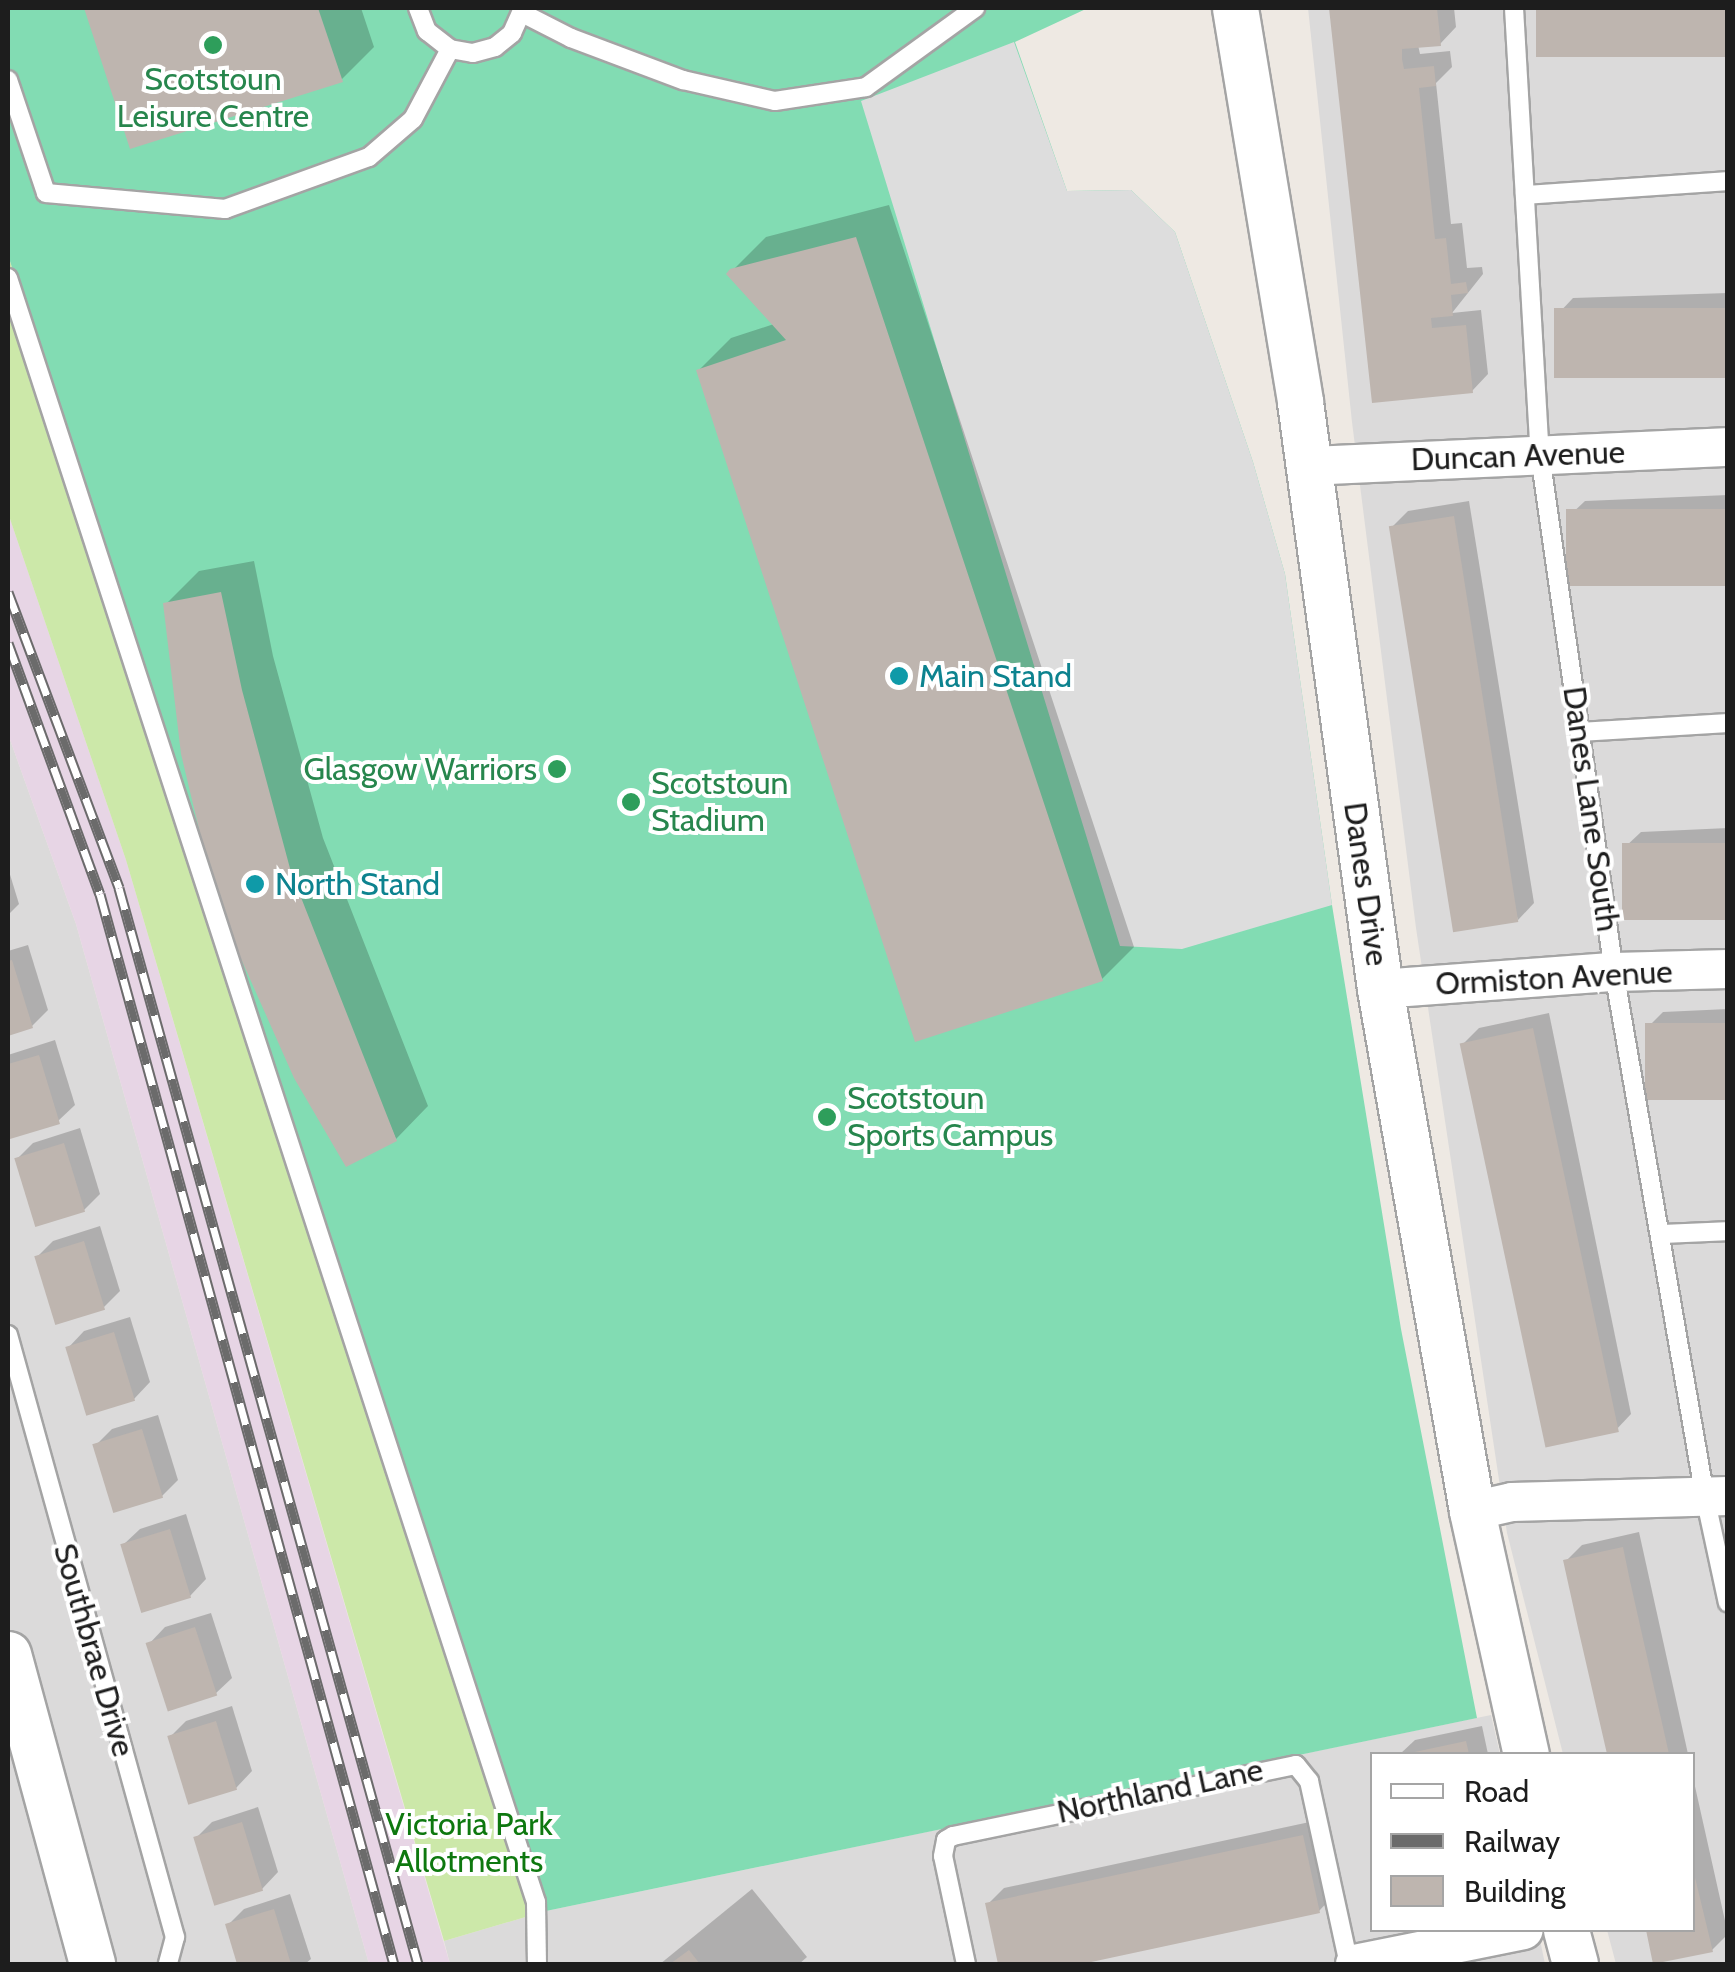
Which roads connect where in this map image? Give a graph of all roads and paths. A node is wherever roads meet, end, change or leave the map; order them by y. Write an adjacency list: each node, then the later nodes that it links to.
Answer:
1 (418, 8): 6 (lane)
2 (975, 8): 5 (lane)
3 (1235, 8): 13 (street, Danes Drive)
4 (1514, 8): 9 (lane, Danes Lane South)
5 (523, 10): 6 (lane)
6 (450, 49): 7 (lane)
7 (8, 80)
8 (1728, 181): 9 (lane)
9 (1525, 195): 12 (lane, Danes Lane South)
10 (8, 278): 31 (lane)
11 (1728, 447): 12 (street, Duncan Avenue)
12 (1540, 456): 13 (street, Duncan Avenue); 15 (lane, Danes Lane South)
13 (1308, 466): 18 (street, Danes Drive)
14 (1728, 723): 15 (lane)
15 (1580, 732): 17 (lane, Danes Lane South)
16 (1728, 969): 17 (street, Ormiston Avenue)
17 (1614, 972): 18 (street, Ormiston Avenue); 20 (lane, Danes Lane South)
18 (1380, 989): 23 (street, Danes Drive)
19 (1728, 1231): 20 (lane)
20 (1660, 1234): 22 (lane, Danes Lane South)
21 (8, 1335): 30 (lane, Southbrae Drive)
22 (1716, 1496): 23 (street); 24 (lane, Danes Lane South)
23 (1472, 1511): 26 (street, Danes Drive)
24 (1728, 1602)
25 (8, 1654): 29 (street)
26 (1526, 1752)
27 (1514, 1932): 33 (street)
28 (1567, 1932): 34 (street)
29 (92, 1964)
30 (168, 1964)
31 (537, 1964)
32 (966, 1964): 33 (lane, Northland Lane)
33 (1352, 1964)
34 (1575, 1964)

